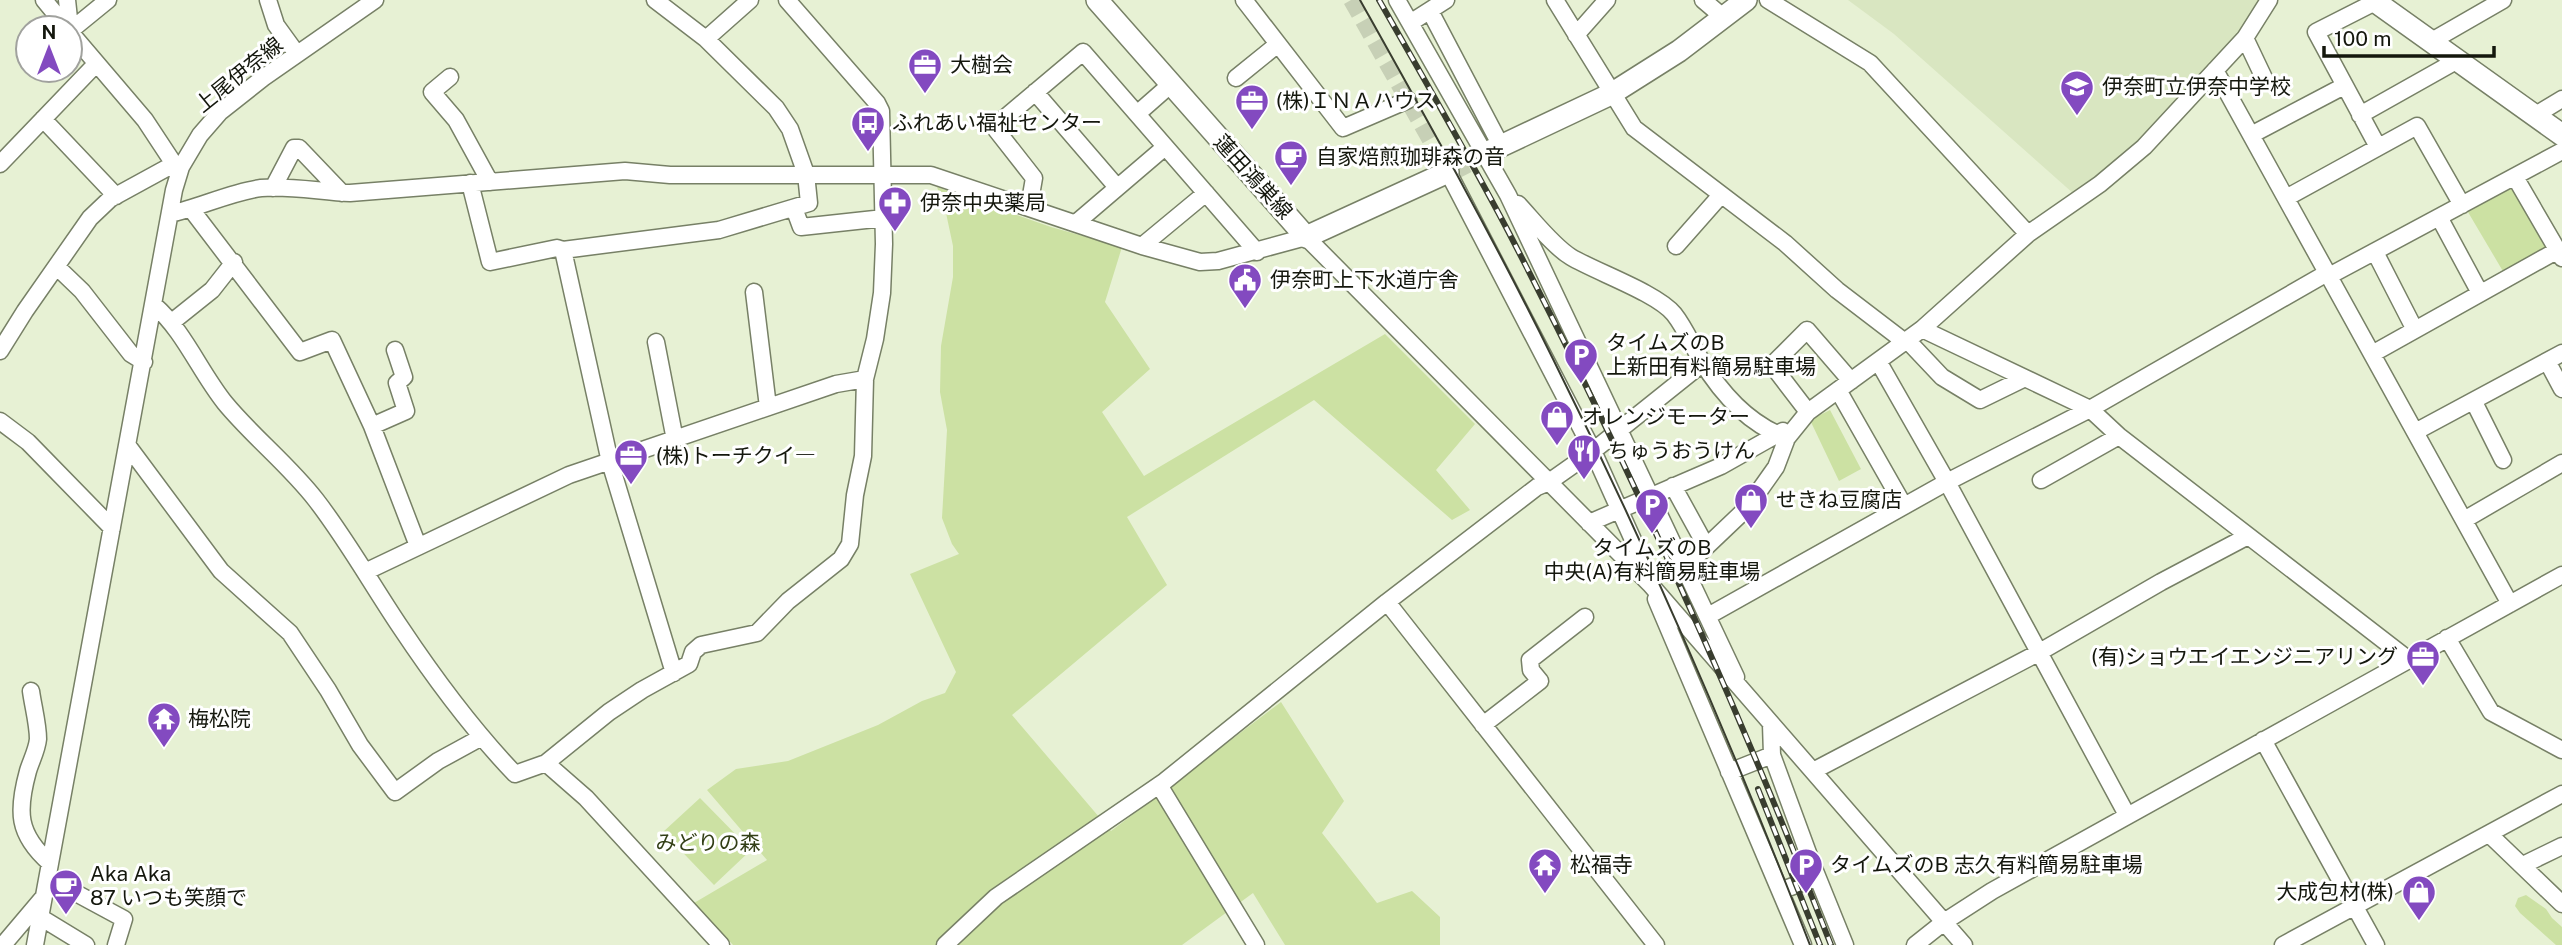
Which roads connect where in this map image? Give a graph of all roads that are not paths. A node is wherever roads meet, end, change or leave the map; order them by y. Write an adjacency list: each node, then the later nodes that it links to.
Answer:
1 (44, 0): 21 (street)
2 (108, 0): 23 (street)
3 (268, 0): 31 (street)
4 (375, 0): 31 (street, 上尾伊奈線)
5 (655, 0): 26 (street)
6 (750, 0): 26 (street)
7 (787, 0): 57 (street)
8 (1097, 0): 38 (main road, 蓮田鴻巣線)
9 (1244, 0): 29 (street)
10 (1397, 0): 24 (street)
11 (1447, 0): 20 (street)
12 (1555, 0): 25 (street)
13 (1606, 0): 25 (street)
14 (1703, 0): 22 (street)
15 (1746, 0): 22 (main road)
16 (1768, 0): 78 (street)
17 (2269, 0): 27 (street)
18 (2503, 0): 28 (street)
19 (2374, 1): 28 (main road); 39 (street)
20 (1430, 11): 24 (street); 52 (street)
21 (56, 14)
22 (1723, 17): 41 (main road)
23 (84, 18)
24 (1410, 23): 52 (street)
25 (1576, 35): 41 (street)
26 (706, 38): 58 (street)
27 (2245, 38): 34 (street); 37 (street)
28 (2430, 42): 32 (main road)
29 (1278, 44): 36 (street); 43 (street)
30 (84, 49): 33 (street)
31 (297, 54): 55 (street, 上尾伊奈線)
32 (2456, 61): 45 (street); 46 (main road)
33 (96, 64): 47 (street); 55 (street)
34 (2215, 70): 48 (street); 78 (street)
35 (450, 77): 60 (street)
36 (1236, 78)
37 (2264, 78)
38 (1170, 85): 44 (street); 79 (main road, 蓮田鴻巣線)
39 (2344, 86): 45 (street); 48 (street)
40 (1035, 92): 44 (street); 62 (street); 71 (street)
41 (1611, 94): 52 (main road); 67 (street)
42 (2562, 99): 46 (street)
43 (1408, 100)
44 (1137, 114): 50 (street)
45 (2360, 115): 51 (street)
46 (2534, 116): 49 (main road)
47 (43, 119): 54 (street); 68 (street)
48 (2251, 135): 69 (street)
49 (2562, 135)
50 (1165, 146): 62 (street); 65 (street)
51 (2378, 147): 69 (street); 70 (street)
52 (1494, 150): 66 (street)
53 (2562, 150): 59 (street)
54 (0, 164)
55 (177, 165): 68 (street); 74 (street, 上尾伊奈線)
56 (1448, 172): 79 (main road, 蓮田鴻巣線); 121 (street)
57 (883, 173): 58 (street); 71 (street); 76 (street)
58 (806, 174): 60 (street); 72 (street)
59 (2515, 177): 70 (street); 85 (street)
60 (490, 182): 61 (street)
61 (470, 183): 64 (street); 82 (street)
62 (1116, 186): 77 (street)
63 (273, 188): 64 (street); 64 (street); 73 (street)
64 (342, 193)
65 (1206, 193): 80 (street); 83 (street)
66 (1508, 195): 104 (street); 115 (street)
67 (1721, 195): 81 (street); 95 (street)
68 (116, 196): 87 (street)
69 (2286, 198): 88 (street)
70 (2462, 205): 75 (street)
71 (1029, 207): 77 (street)
72 (794, 208): 76 (street); 82 (street)
73 (191, 209): 74 (street); 86 (street)
74 (170, 214): 91 (street, 上尾伊奈線)
75 (2439, 217): 84 (street); 90 (street)
76 (884, 218): 105 (street)
77 (1076, 223): 80 (street)
78 (2028, 234): 93 (street)
79 (1306, 237): 83 (street); 126 (street)
80 (1142, 246): 83 (street)
81 (1676, 246)
82 (563, 250): 123 (street)
83 (1257, 252)
84 (2375, 252): 88 (street); 94 (street)
85 (2560, 254): 90 (street)
86 (234, 262): 92 (street); 114 (street)
87 (57, 267): 98 (street); 103 (street)
88 (2328, 275): 100 (street); 111 (street)
89 (754, 292): 110 (street)
90 (2480, 293): 94 (street)
91 (154, 305): 92 (street); 103 (street, 上尾伊奈線)
92 (172, 322): 139 (street)
93 (1922, 329): 95 (street); 106 (street)
94 (2416, 330): 100 (street)
95 (1906, 341): 101 (street); 106 (street)
96 (656, 342): 119 (street)
97 (395, 349): 114 (street)
98 (0, 351)
99 (2562, 353): 102 (street)
100 (2372, 354): 116 (street)
101 (1878, 361): 107 (street); 127 (street)
102 (2547, 361): 108 (street); 109 (street)
103 (144, 362): 120 (street, 上尾伊奈線)
104 (1703, 363): 115 (street); 117 (street)
105 (865, 379): 110 (street); 149 (street)
106 (2023, 379): 111 (street)
107 (1844, 385): 112 (street); 112 (street); 130 (street)
108 (2562, 389)
109 (2474, 401): 116 (street); 122 (street)
110 (768, 407): 119 (street)
111 (2090, 409): 118 (street); 127 (street)
112 (1808, 412): 117 (street)
113 (0, 421): 134 (street)
114 (372, 426): 136 (street)
115 (1620, 430): 121 (street); 129 (street)
116 (2415, 432): 132 (street)
117 (1786, 433): 128 (street); 137 (street)
118 (2119, 436): 125 (street); 135 (street)
119 (675, 440): 123 (street)
120 (128, 446): 134 (street, 上尾伊奈線); 154 (street)
121 (1593, 451): 126 (street); 131 (street)
122 (2503, 460)
123 (610, 462): 136 (street); 149 (street)
124 (2562, 463): 132 (street)
125 (2041, 480)
126 (1549, 482): 133 (street); 142 (street)
127 (1947, 482): 130 (street); 147 (street)
128 (1673, 486): 129 (street); 137 (street)
129 (1651, 495): 131 (street); 138 (street)
130 (1904, 506): 144 (street)
131 (1619, 509): 133 (street); 141 (street)
132 (2463, 520): 143 (street)
133 (1590, 523): 141 (street)
134 (112, 528): 167 (street, 上尾伊奈線)
135 (2248, 536): 147 (street); 148 (street)
136 (418, 547): 139 (street)
137 (1706, 547): 138 (street)
138 (1686, 566): 144 (street)
139 (367, 571): 154 (street)
140 (2562, 575): 143 (street)
141 (1646, 580): 151 (street); 160 (street)
142 (1387, 602): 153 (street); 161 (street)
143 (2510, 604): 146 (street)
144 (1708, 616): 151 (street)
145 (1585, 617): 153 (street)
146 (2448, 638): 148 (street); 156 (street)
147 (2038, 653): 159 (street); 163 (street)
148 (2409, 660): 155 (street)
149 (674, 673): 158 (street)
150 (31, 691): 167 (street)
151 (1742, 692): 152 (street)
152 (1771, 724): 157 (street); 159 (street)
153 (1483, 725): 182 (street)
154 (480, 738): 158 (street)
155 (2263, 740): 163 (street); 172 (street)
156 (2562, 750)
157 (1772, 755): 160 (street); 168 (street)
158 (546, 763): 179 (street)
159 (1813, 771): 174 (street)
160 (1729, 772): 169 (street)
161 (1159, 785): 180 (street); 181 (street)
162 (2562, 794): 164 (street)
163 (2127, 815): 174 (street)
164 (2488, 834): 166 (street); 172 (street)
165 (2562, 846): 166 (street)
166 (2523, 865): 171 (street)
167 (49, 871): 170 (street, 上尾伊奈線); 178 (street)
168 (1817, 877): 169 (street); 184 (street)
169 (1780, 891): 183 (street)
170 (44, 897): 173 (street, 上尾伊奈線); 175 (street)
171 (2562, 904)
172 (2356, 906): 187 (street); 188 (street)
173 (40, 917): 176 (street, 上尾伊奈線); 177 (street)
174 (1944, 922): 185 (street); 186 (street)
175 (3, 945)
176 (35, 945)
177 (86, 945)
178 (116, 945)
179 (721, 945)
180 (945, 945)
181 (1256, 945)
182 (1656, 945)
183 (1803, 945)
184 (1845, 945)
185 (1915, 945)
186 (1964, 945)
187 (2283, 945)
188 (2376, 945)

